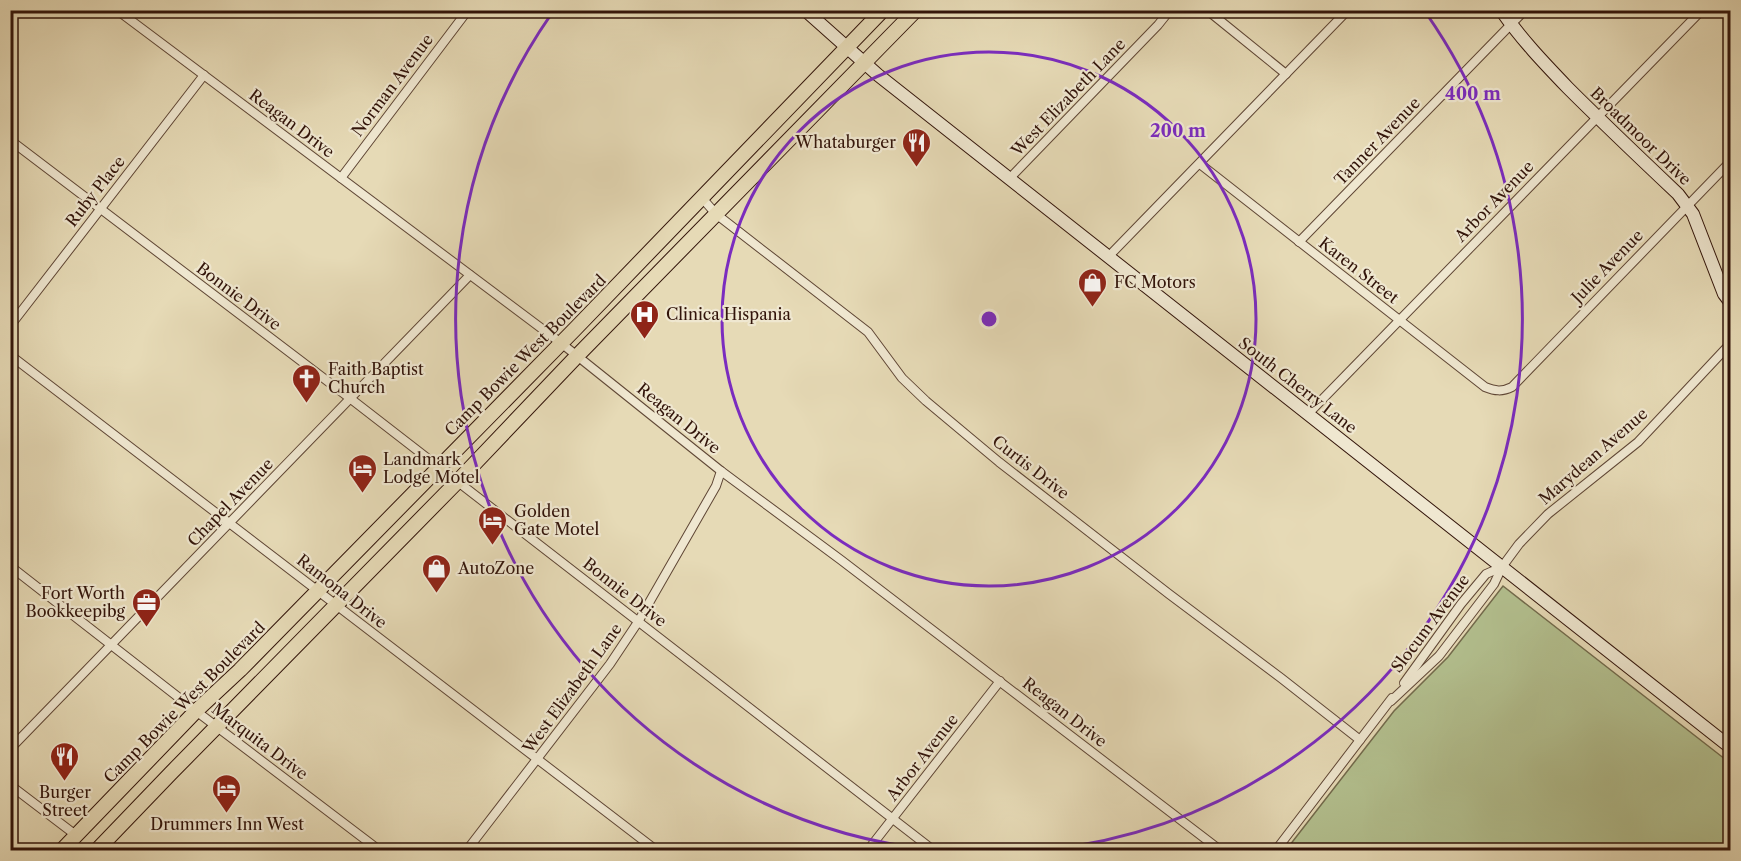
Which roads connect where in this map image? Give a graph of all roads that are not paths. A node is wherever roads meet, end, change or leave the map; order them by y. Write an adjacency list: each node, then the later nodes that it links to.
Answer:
1 (117, 10): 16 (street, Reagan Drive)
2 (468, 10): 21 (street, Norman Avenue)
3 (805, 10): 13 (street, South Cherry Lane)
4 (883, 10): 13 (main road, Camp Bowie West Boulevard)
5 (916, 10): 14 (main road)
6 (1170, 10): 22 (street, West Elizabeth Lane)
7 (1207, 10): 15 (street)
8 (1348, 10): 15 (street)
9 (1501, 10): 12 (street, Broadmoor Drive)
10 (1526, 10): 12 (street, Tanner Avenue)
11 (1702, 10): 17 (street, Arbor Avenue)
12 (1511, 25): 17 (street, Broadmoor Drive); 27 (street, Tanner Avenue)
13 (847, 47): 14 (street, South Cherry Lane); 23 (main road, Camp Bowie West Boulevard)
14 (864, 64): 22 (street, South Cherry Lane); 26 (main road)
15 (1286, 74): 20 (street)
16 (204, 75): 21 (street, Reagan Drive); 25 (street, Ruby Place)
17 (1597, 118): 24 (street, Broadmoor Drive); 31 (street, Arbor Avenue)
18 (10, 141): 25 (street, Bonnie Drive)
19 (1731, 162): 24 (street, Julie Avenue)
20 (1200, 164): 27 (street, Karen Street); 28 (street)
21 (341, 178): 29 (street, Reagan Drive)
22 (1010, 178): 28 (street, South Cherry Lane)
23 (702, 198): 26 (street, Curtis Drive); 33 (main road, Camp Bowie West Boulevard)
24 (1688, 205): 30 (street, Broadmoor Drive); 37 (street, Julie Avenue)
25 (99, 209): 32 (street, Ruby Place); 38 (street, Bonnie Drive)
26 (716, 214): 36 (main road); 54 (street, Curtis Drive)
27 (1299, 242): 31 (street, Karen Street)
28 (1109, 256): 39 (street, South Cherry Lane)
29 (470, 275): 33 (street, Reagan Drive); 38 (street, Chapel Avenue)
30 (1731, 302)
31 (1399, 320): 37 (street, Karen Street); 39 (street, Arbor Avenue)
32 (10, 326)
33 (561, 343): 36 (street, Reagan Drive); 40 (main road, Camp Bowie West Boulevard)
34 (1731, 344): 45 (street, Marydean Avenue)
35 (10, 355): 43 (street, Ramona Drive)
36 (577, 356): 41 (street, Reagan Drive); 42 (main road)
37 (1504, 391)
38 (351, 399): 40 (street, Bonnie Drive); 43 (street, Chapel Avenue)
39 (1309, 414): 45 (street, South Cherry Lane)
40 (439, 466): 42 (street, Bonnie Drive); 46 (main road, Camp Bowie West Boulevard)
41 (721, 471): 48 (street, West Elizabeth Lane); 50 (street, Reagan Drive)
42 (457, 482): 47 (main road); 48 (street, Bonnie Drive)
43 (230, 523): 46 (street, Ramona Drive); 49 (street, Chapel Avenue)
44 (10, 566): 49 (street, Marquita Drive)
45 (1502, 567): 51 (street, Slocum Avenue); 51 (street, Slocum Avenue); 55 (street, South Cherry Lane)
46 (318, 591): 47 (street, Ramona Drive); 52 (main road, Camp Bowie West Boulevard)
47 (337, 605): 53 (main road); 57 (street, Ramona Drive)
48 (638, 622): 57 (street, West Elizabeth Lane); 59 (street, Bonnie Drive)
49 (112, 645): 52 (street, Marquita Drive); 56 (street, Chapel Avenue)
50 (1000, 681): 59 (street, Arbor Avenue); 68 (street, Reagan Drive)
51 (1391, 701): 54 (street, Slocum Avenue)
52 (196, 711): 53 (street, Marquita Drive); 60 (main road, Camp Bowie West Boulevard)
53 (217, 726): 62 (main road); 63 (street, Marquita Drive)
54 (1360, 740): 69 (street, Slocum Avenue)
55 (1731, 747)
56 (10, 749)
57 (537, 760): 64 (street, West Elizabeth Lane); 65 (street, Ramona Drive)
58 (10, 785): 60 (street)
59 (892, 819): 66 (street, Arbor Avenue); 67 (street, Bonnie Drive)
60 (77, 836): 61 (main road, Camp Bowie West Boulevard)
61 (63, 849)
62 (98, 850)
63 (379, 850)
64 (467, 850)
65 (656, 850)
66 (868, 850)
67 (933, 850)
68 (1220, 850)
69 (1276, 850)

